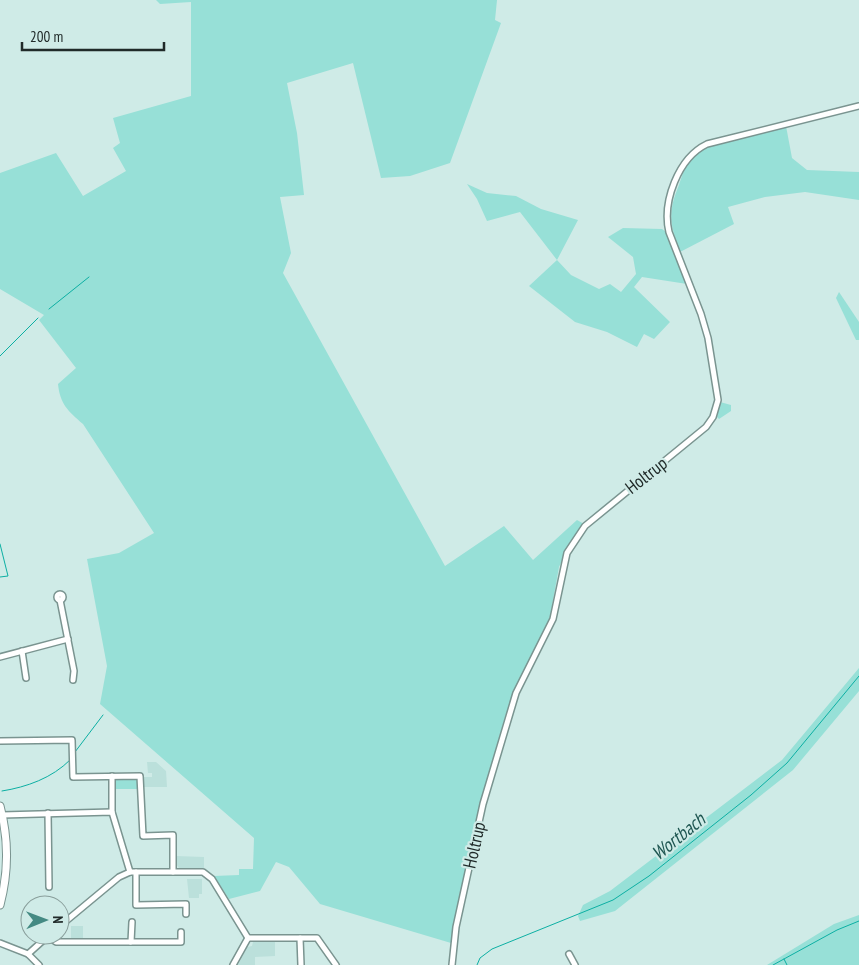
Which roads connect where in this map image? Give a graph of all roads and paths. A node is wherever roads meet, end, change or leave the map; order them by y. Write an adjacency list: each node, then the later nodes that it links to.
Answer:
1 (859, 106): 34 (street, Holtrup)
2 (60, 600): 3 (street)
3 (68, 639): 4 (street); 7 (street)
4 (22, 651): 5 (street); 6 (street)
5 (0, 657)
6 (26, 678)
7 (73, 680)
8 (0, 741): 9 (street)
9 (112, 776): 11 (street); 15 (street)
10 (0, 806): 13 (street)
11 (112, 812): 12 (street); 14 (street)
12 (48, 813): 13 (street); 16 (street)
13 (2, 815): 17 (street)
14 (133, 872): 15 (street); 18 (street); 19 (street)
15 (173, 872): 22 (street)
16 (49, 887)
17 (0, 904)
18 (186, 914)
19 (70, 918)
20 (132, 922): 25 (street)
21 (181, 932): 25 (street)
22 (248, 938): 23 (street); 31 (street)
23 (300, 938): 32 (street); 33 (street)
24 (70, 942): 25 (street)
25 (132, 942)
26 (0, 943): 28 (street)
27 (38, 945): 28 (street)
28 (28, 954): 30 (street)
29 (569, 954): 35 (street)
30 (39, 965)
31 (233, 965)
32 (301, 965)
33 (336, 965)
34 (452, 965)
35 (575, 965)

